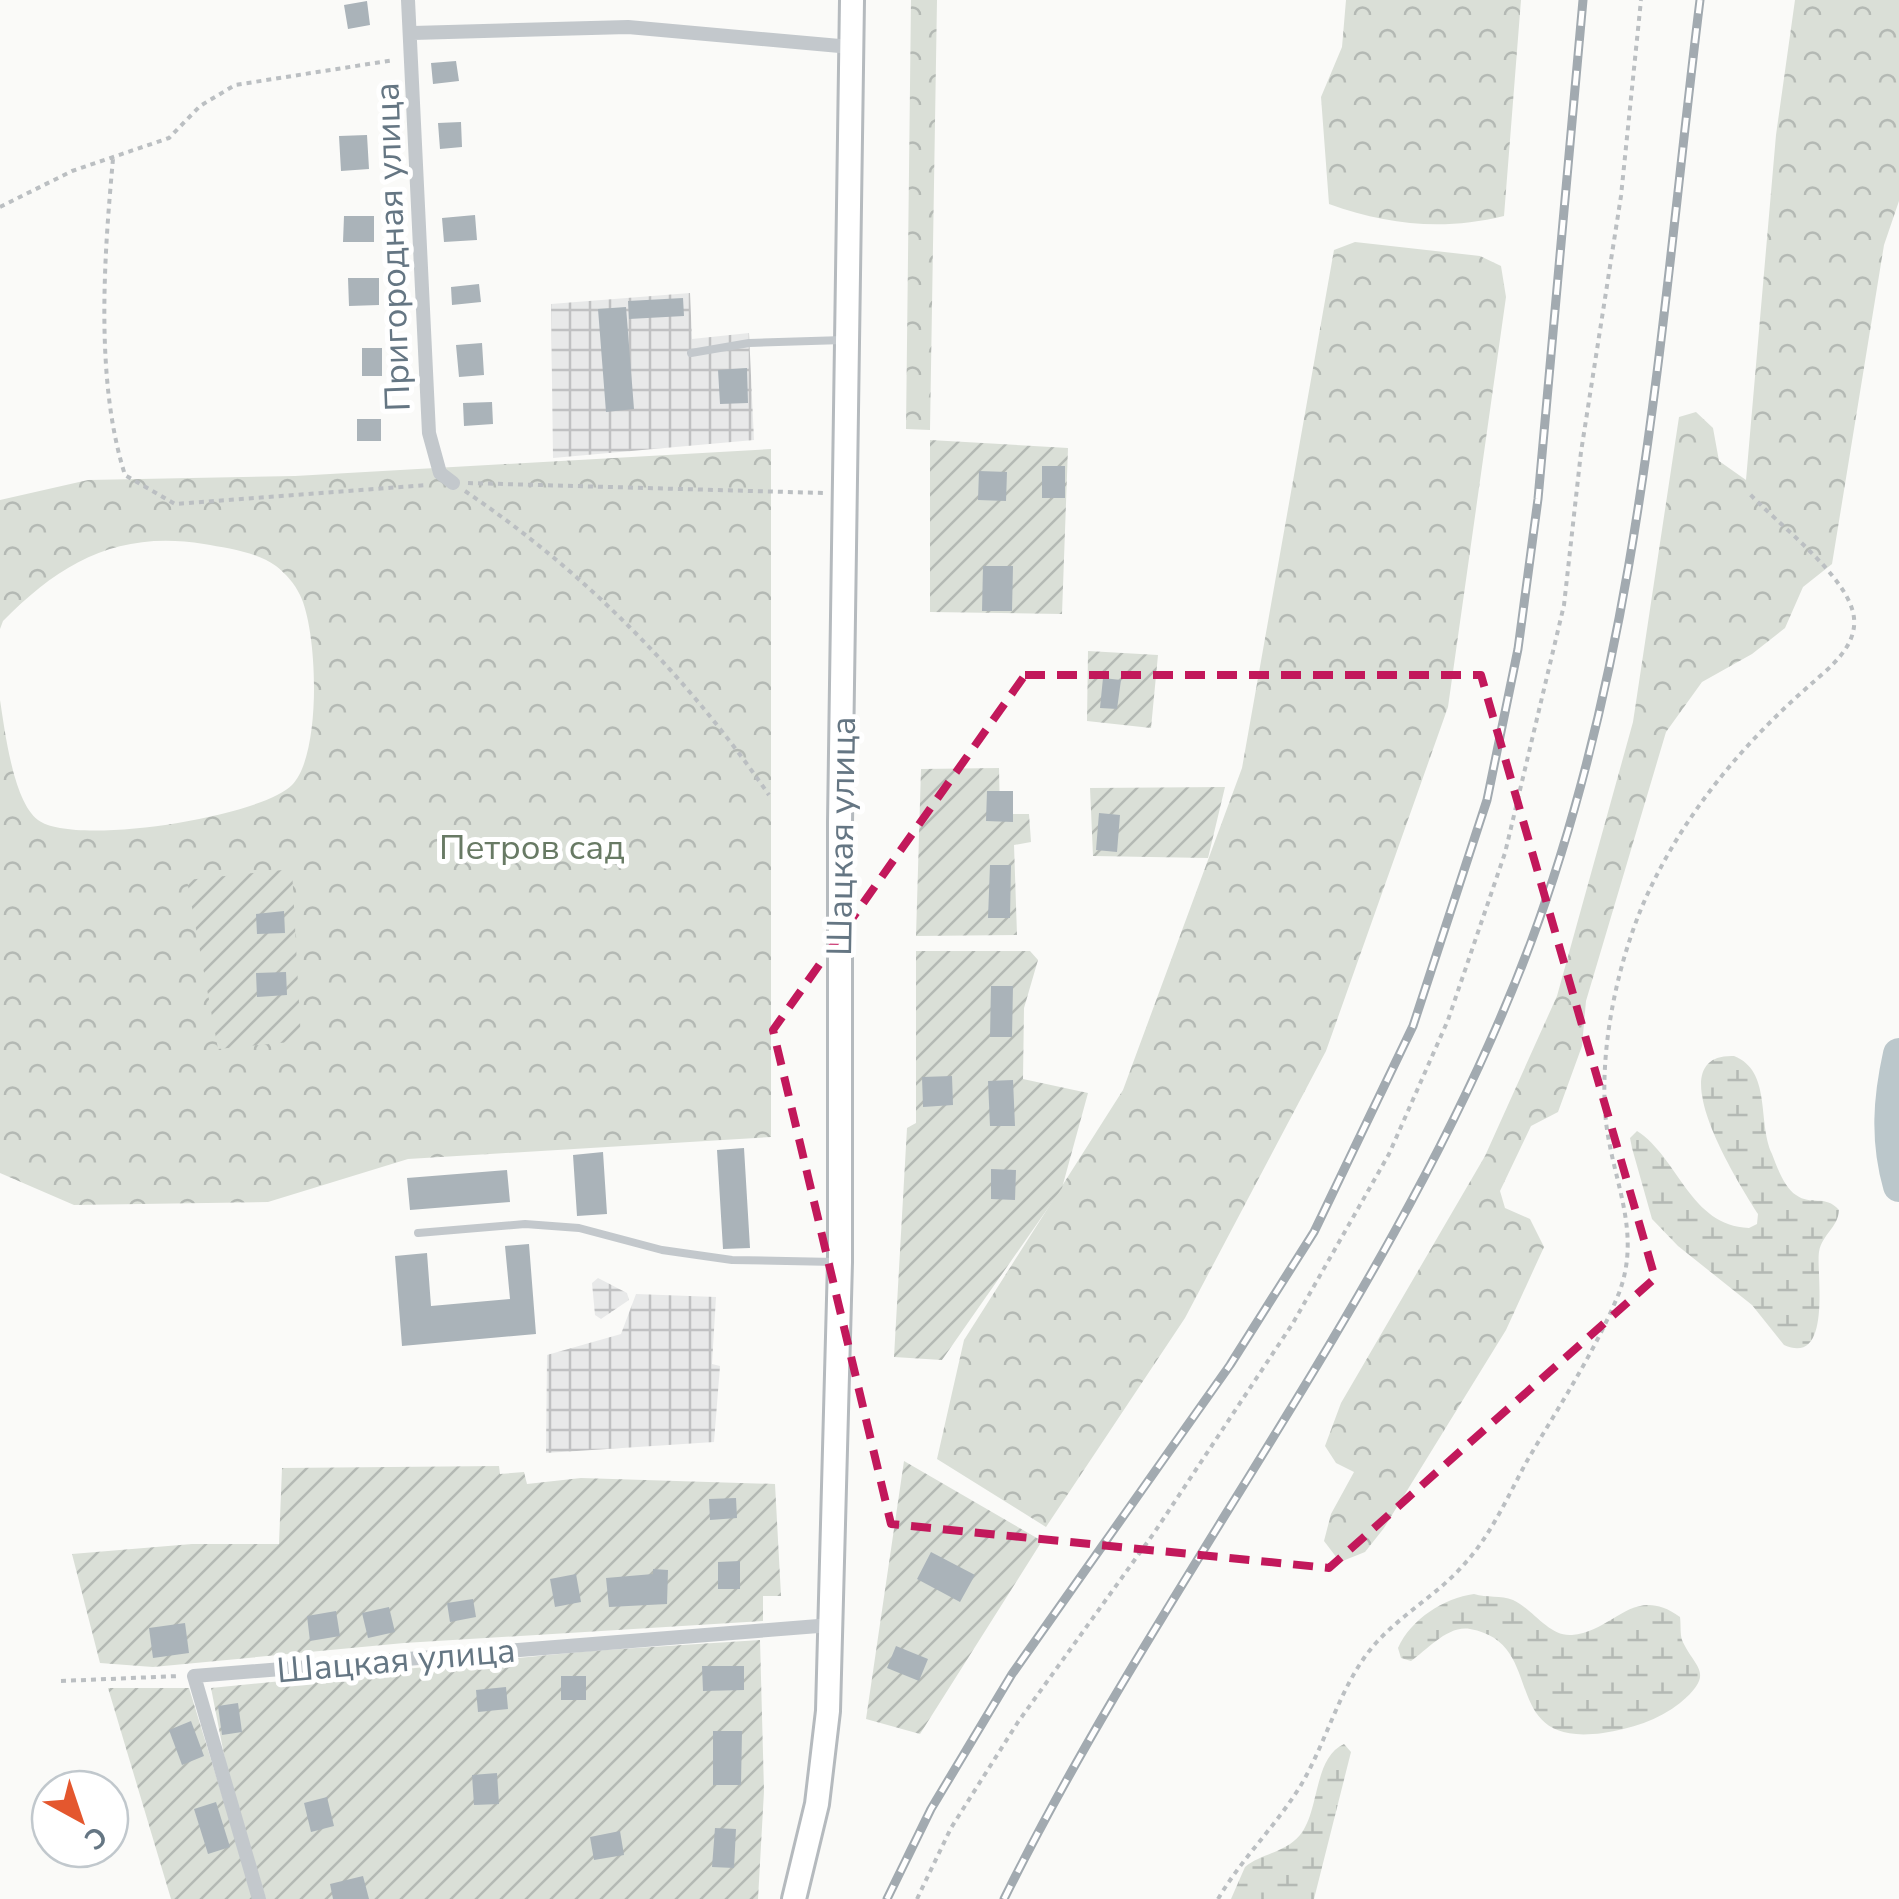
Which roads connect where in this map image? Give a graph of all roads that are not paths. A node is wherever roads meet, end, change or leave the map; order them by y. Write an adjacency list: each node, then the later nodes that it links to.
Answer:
1 (408, 0): 3 (street, Пригородная улица)
2 (852, 0): 4 (main road, Шацкая улица)
3 (413, 34): 4 (street); 7 (street, Пригородная улица)
4 (852, 47): 5 (main road, Шацкая улица)
5 (849, 340): 6 (lane); 9 (main road, Шацкая улица)
6 (692, 353)
7 (453, 483)
8 (418, 1232): 9 (lane)
9 (840, 1262): 10 (main road, Шацкая улица)
10 (830, 1625): 11 (street, Шацкая улица); 12 (main road, Шацкая улица)
11 (259, 1899)
12 (794, 1899)

